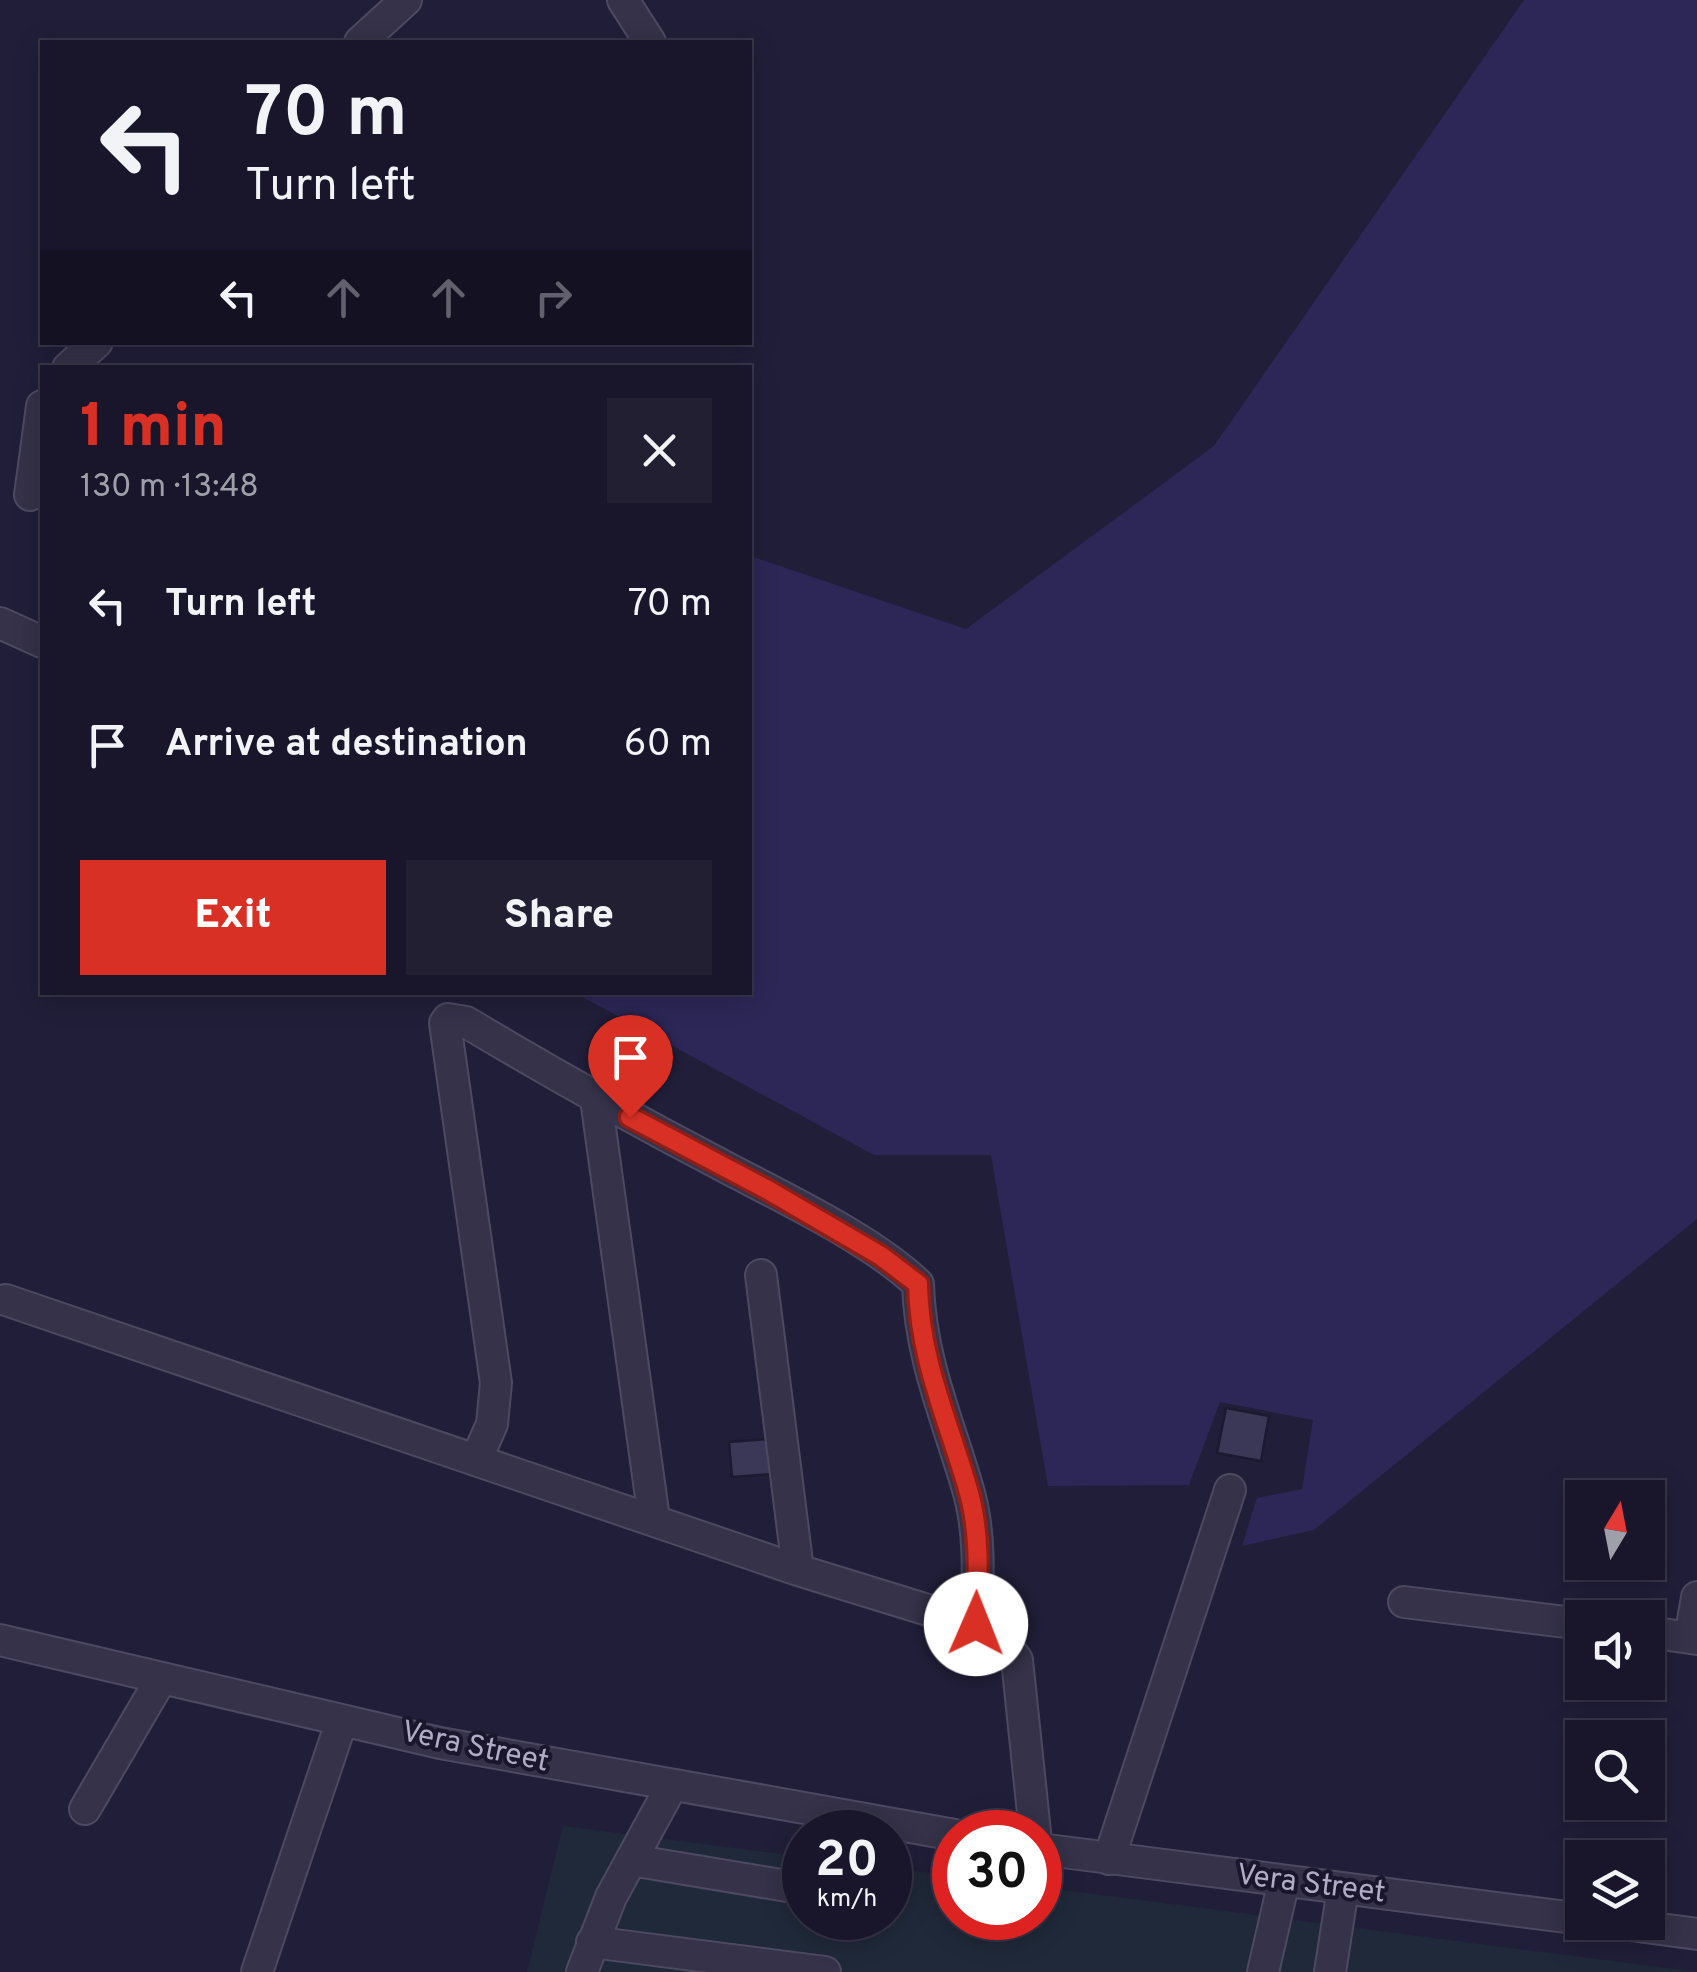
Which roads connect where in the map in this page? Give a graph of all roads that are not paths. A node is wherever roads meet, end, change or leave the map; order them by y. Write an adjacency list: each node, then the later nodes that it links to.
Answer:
1 (406, 0): 3 (street)
2 (623, 0): 4 (street)
3 (362, 40)
4 (649, 40)
5 (93, 345): 6 (street)
6 (71, 365)
7 (40, 421): 8 (street)
8 (30, 494)
9 (0, 622): 10 (street)
10 (40, 641)
11 (596, 1099): 14 (street); 16 (street); 21 (street)
12 (761, 1275): 17 (street)
13 (6, 1300): 14 (street)
14 (476, 1460): 16 (street)
15 (1230, 1490): 32 (street)
16 (654, 1520): 17 (street)
17 (798, 1570): 21 (street)
18 (1697, 1597): 23 (street)
19 (1404, 1602): 20 (street)
20 (1565, 1622)
21 (976, 1624): 29 (street)
22 (1665, 1634): 23 (street)
23 (1694, 1638)
24 (0, 1640): 25 (street, Vera Street)
25 (161, 1680): 26 (street, Vera Street); 28 (street)
26 (342, 1720): 27 (street, Vera Street); 41 (street)
27 (672, 1787): 30 (street, Vera Street); 33 (street)
28 (85, 1809)
29 (1033, 1810)
30 (932, 1830)
31 (1062, 1852): 32 (street, Vera Street)
32 (1109, 1859): 34 (street, Vera Street)
33 (631, 1860): 35 (street); 40 (street)
34 (1284, 1881): 36 (street, Vera Street); 44 (street)
35 (782, 1885)
36 (1343, 1889): 37 (street, Vera Street); 45 (street)
37 (1565, 1917)
38 (1665, 1930): 39 (street)
39 (1697, 1934)
40 (592, 1942): 42 (street); 43 (street)
41 (257, 1972)
42 (582, 1972)
43 (825, 1972)
44 (1263, 1972)
45 (1330, 1972)

